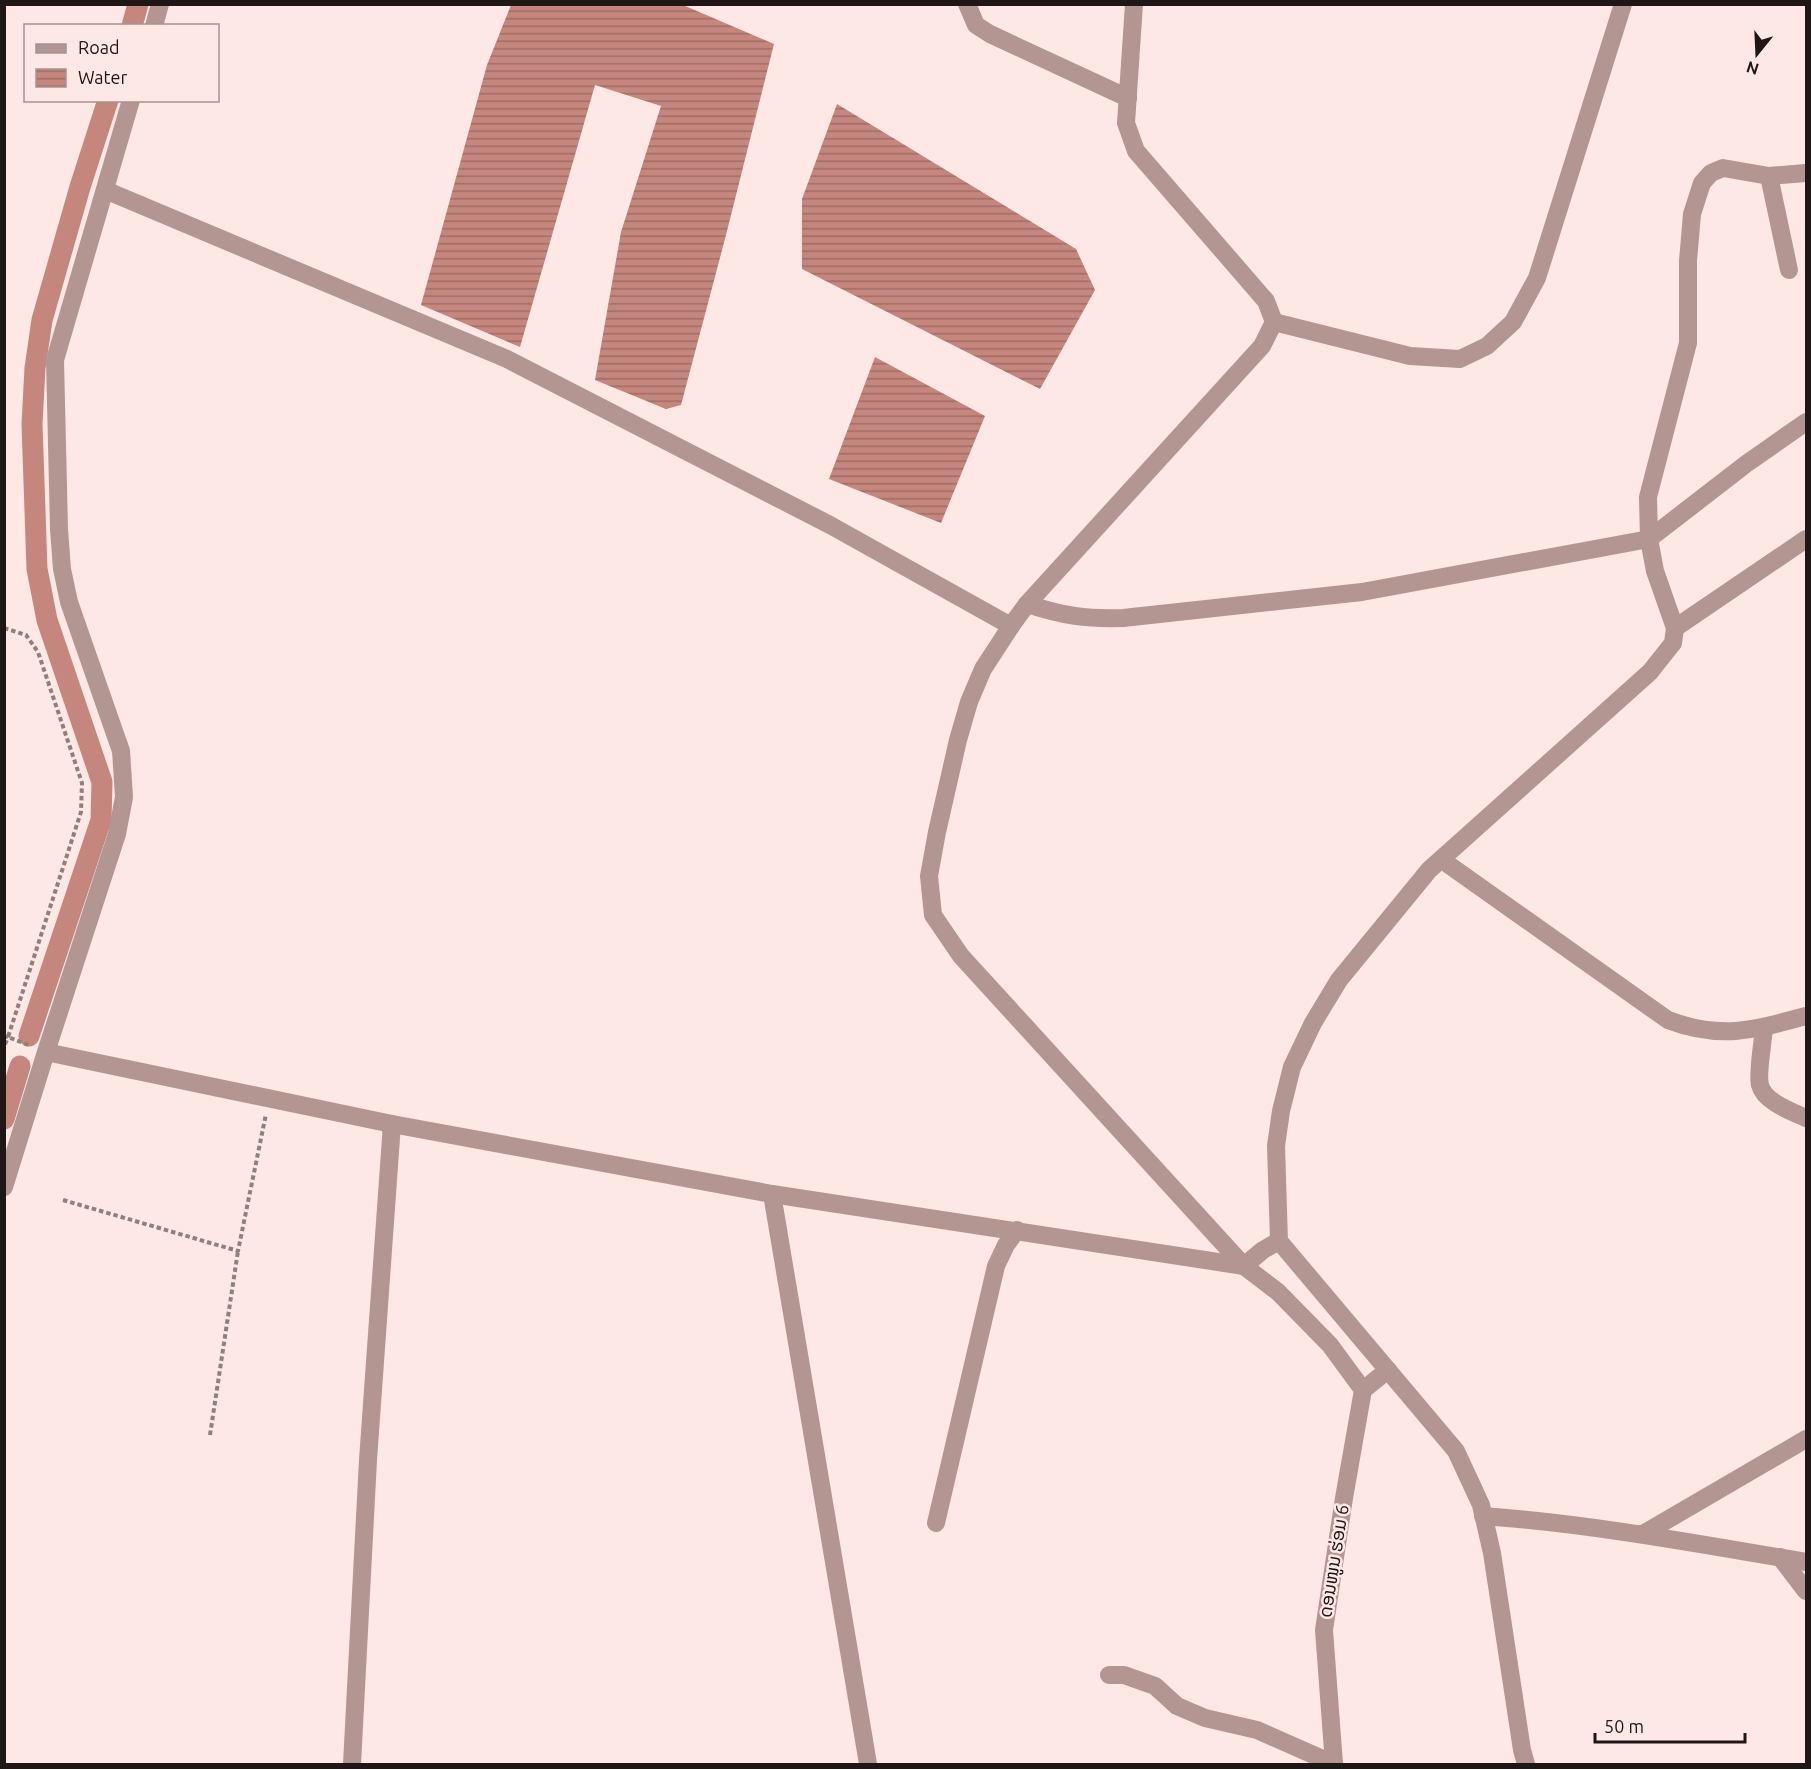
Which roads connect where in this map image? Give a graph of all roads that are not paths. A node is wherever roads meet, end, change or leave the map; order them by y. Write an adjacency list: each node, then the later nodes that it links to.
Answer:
1 (160, 4): 5 (street)
2 (967, 4): 6 (street)
3 (1134, 4): 6 (street)
4 (1623, 4): 12 (street)
5 (155, 24)
6 (1128, 98): 12 (street)
7 (130, 102): 10 (street)
8 (1806, 173): 9 (street)
9 (1769, 176): 11 (street); 14 (street)
10 (105, 190): 17 (street); 22 (street)
11 (1789, 270)
12 (1274, 322): 16 (street)
13 (1806, 422): 14 (street)
14 (1649, 539): 16 (street); 18 (street)
15 (1806, 539): 18 (street)
16 (1028, 604): 17 (street)
17 (1011, 626): 29 (street)
18 (1675, 628): 19 (street)
19 (1442, 860): 21 (street); 28 (street)
20 (1806, 1016): 21 (street)
21 (1764, 1028): 23 (street)
22 (46, 1053): 24 (street); 25 (street)
23 (1806, 1118)
24 (392, 1124): 26 (street); 40 (street)
25 (4, 1187)
26 (772, 1194): 27 (street); 41 (street)
27 (1017, 1230): 29 (street); 34 (street)
28 (1280, 1240): 29 (street); 30 (street)
29 (1244, 1266): 31 (street)
30 (1388, 1370): 31 (street); 33 (street)
31 (1364, 1390): 42 (street, ດອນໜູນ ຮ່ອມ 6)
32 (1806, 1439): 35 (street)
33 (1483, 1516): 35 (street); 43 (street)
34 (936, 1523)
35 (1643, 1534): 36 (street)
36 (1780, 1557): 37 (street); 38 (street)
37 (1806, 1562)
38 (1806, 1591)
39 (1109, 1675): 42 (street)
40 (352, 1764)
41 (868, 1764)
42 (1334, 1764)
43 (1526, 1764)

